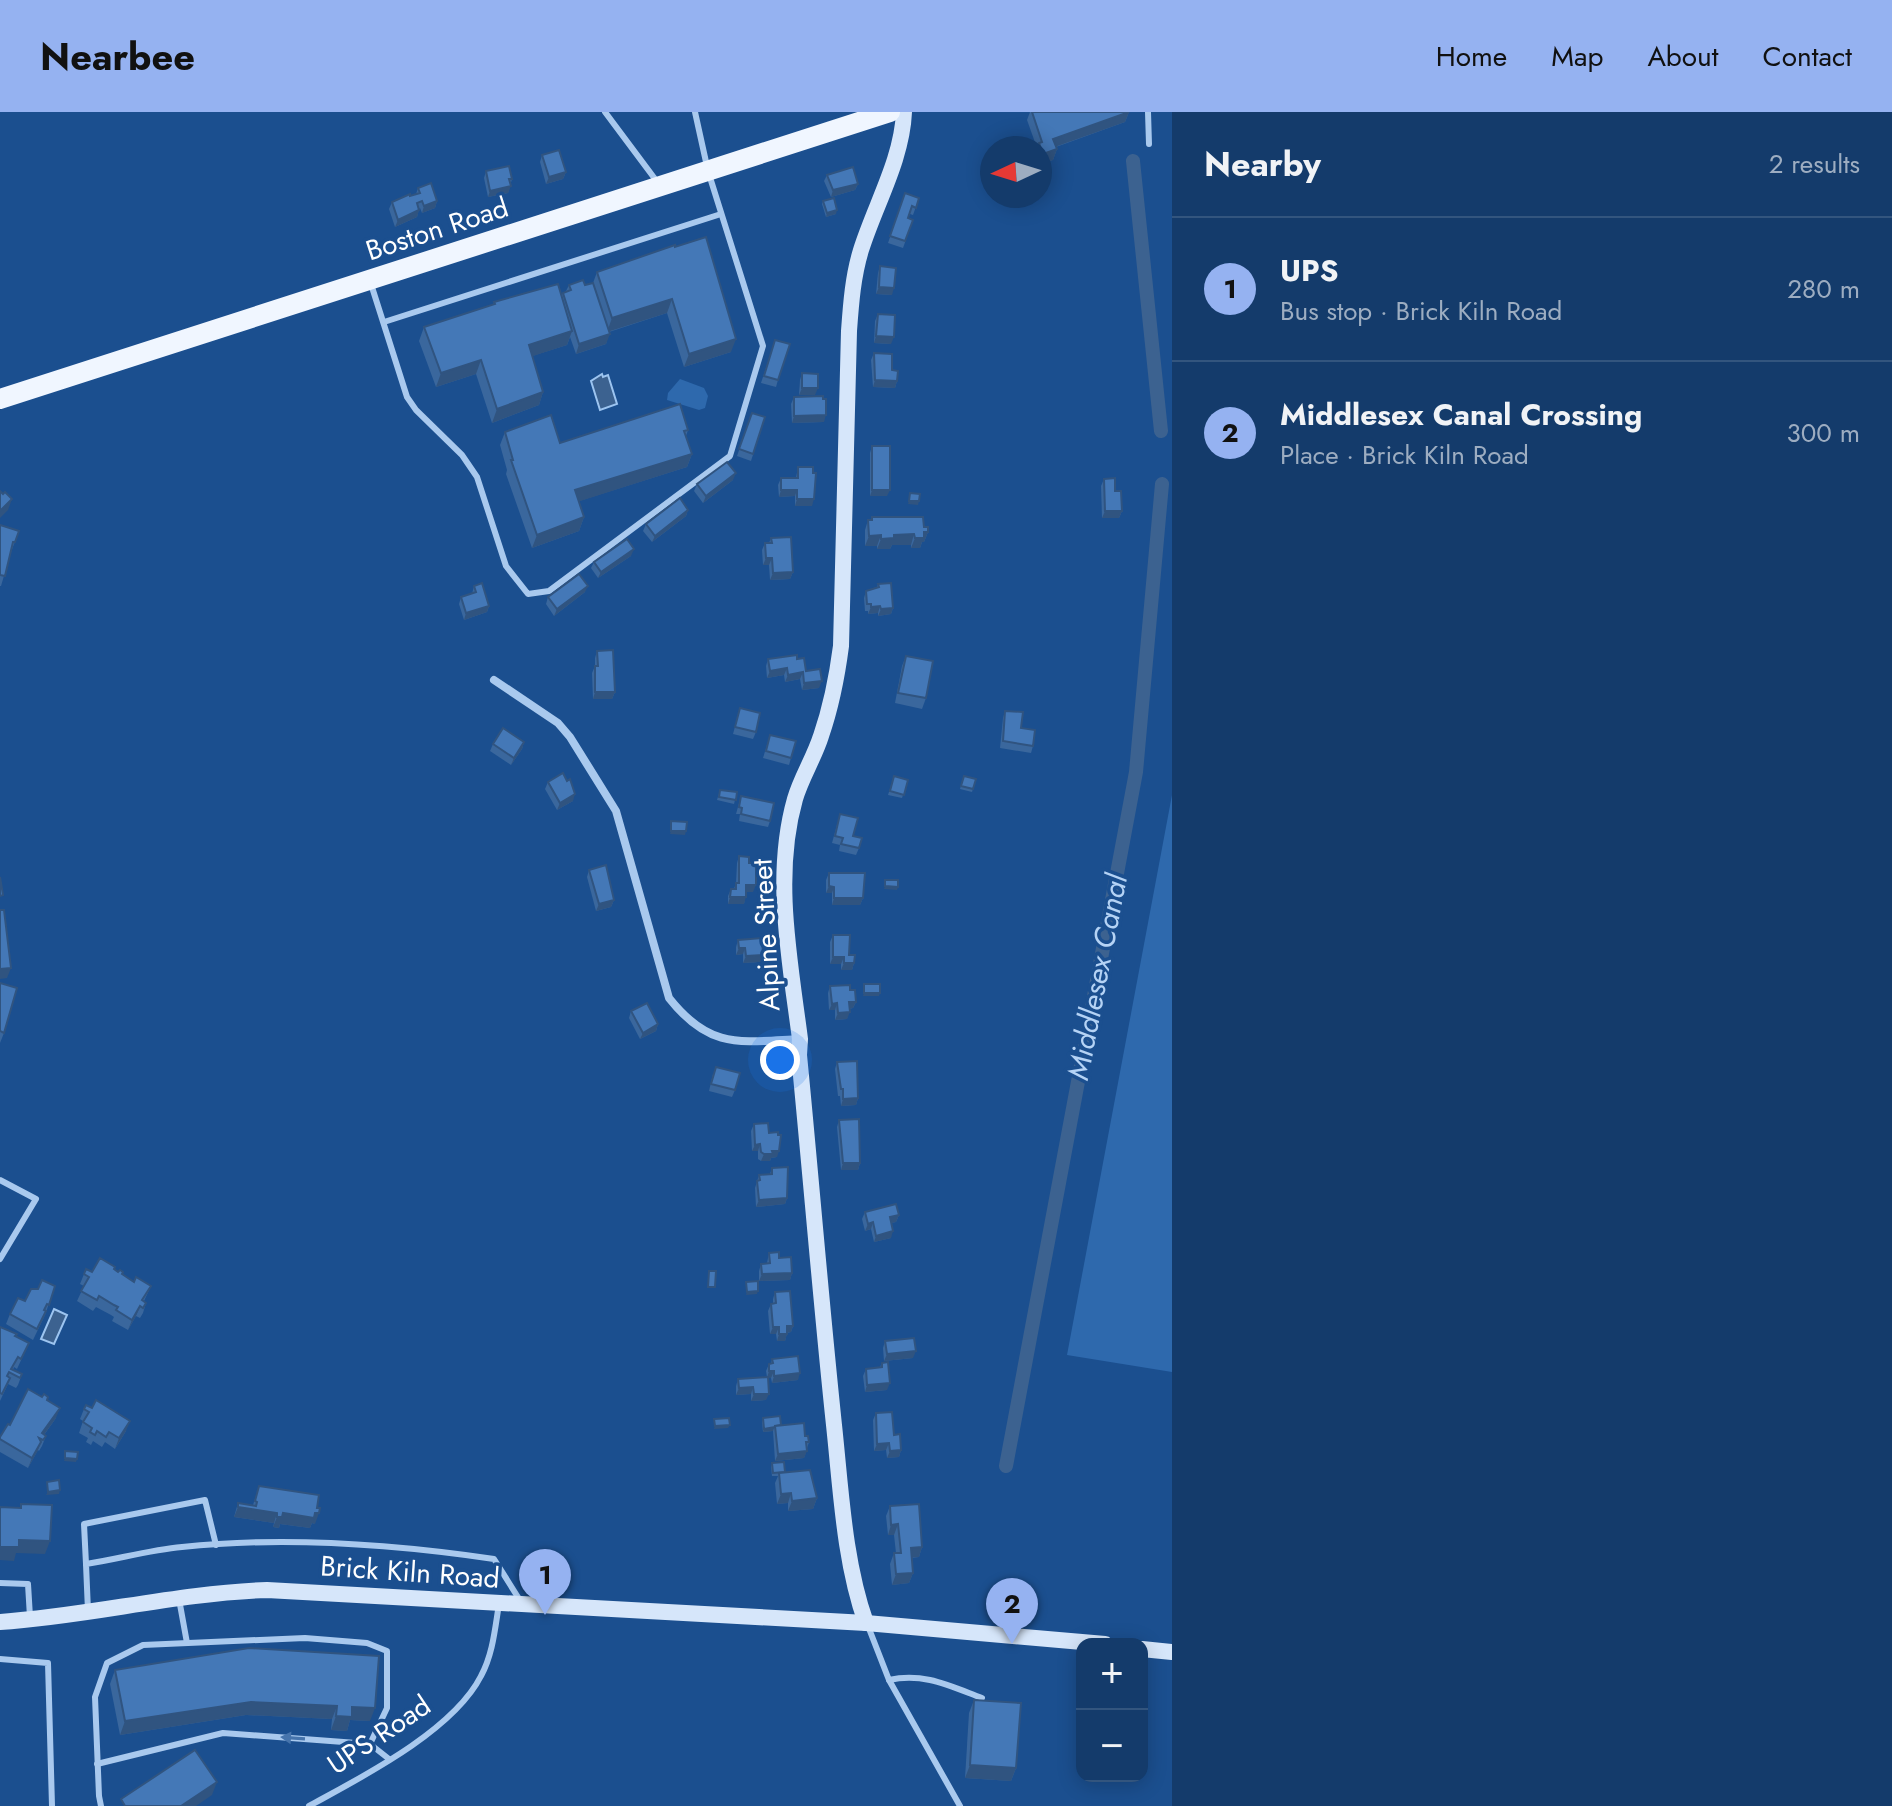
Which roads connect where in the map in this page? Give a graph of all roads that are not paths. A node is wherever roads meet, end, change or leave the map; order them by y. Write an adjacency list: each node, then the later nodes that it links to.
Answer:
1 (605, 112): 8 (lane)
2 (695, 112): 7 (lane)
3 (890, 112): 7 (main road, Boston Road)
4 (904, 112): 14 (street, Alpine Street)
5 (1148, 112): 6 (lane)
6 (1149, 144)
7 (708, 171): 8 (main road, Boston Road); 9 (lane)
8 (660, 185): 10 (main road, Boston Road)
9 (721, 214): 11 (lane); 11 (lane)
10 (369, 280): 11 (lane); 12 (main road, Boston Road)
11 (384, 322)
12 (0, 399)
13 (494, 680): 14 (street)
14 (800, 1039): 26 (street, Alpine Street)
15 (0, 1180): 16 (lane)
16 (0, 1259)
17 (216, 1545): 18 (lane); 18 (lane); 22 (lane)
18 (86, 1564): 23 (lane)
19 (0, 1583): 24 (lane)
20 (179, 1596): 21 (street, Brick Kiln Road); 23 (street, Brick Kiln Road); 28 (lane)
21 (499, 1604): 22 (street, Brick Kiln Road); 35 (lane, UPS Road)
22 (523, 1605): 26 (street, Brick Kiln Road)
23 (88, 1611): 24 (street, Brick Kiln Road)
24 (30, 1620): 25 (street, Brick Kiln Road)
25 (0, 1622)
26 (866, 1623): 27 (street, Brick Kiln Road); 32 (lane)
27 (1076, 1641)
28 (187, 1643): 34 (lane); 36 (lane)
29 (1148, 1650): 30 (street)
30 (1172, 1652)
31 (0, 1659): 37 (lane)
32 (889, 1680): 33 (lane); 40 (lane)
33 (982, 1698)
34 (370, 1744): 35 (lane); 36 (lane, one-way to 36)
35 (389, 1759): 39 (lane, UPS Road)
36 (97, 1764): 38 (lane)
37 (52, 1806)
38 (101, 1806)
39 (309, 1806)
40 (960, 1806)

